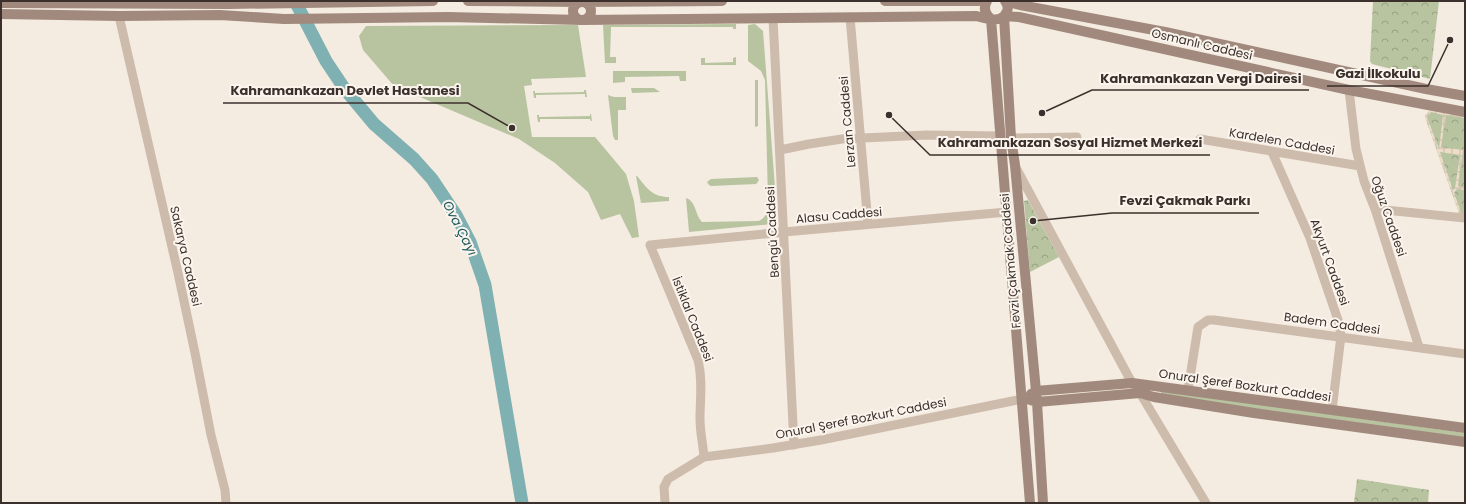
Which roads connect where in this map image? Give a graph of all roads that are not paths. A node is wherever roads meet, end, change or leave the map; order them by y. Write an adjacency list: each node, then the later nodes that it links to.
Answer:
1 (433, 1): 9 (main road)
2 (468, 1): 8 (main road)
3 (722, 1): 8 (main road)
4 (885, 1): 5 (main road)
5 (979, 1)
6 (987, 1): 15 (main road, Fevzi Çakmak Caddesi)
7 (1006, 1): 12 (main road, Fevzi Çakmak Caddesi); 18 (main road, Osmanlı Caddesi)
8 (581, 2): 16 (main road)
9 (1, 3)
10 (1, 14): 11 (main road)
11 (119, 16): 16 (main road); 48 (street, Sakarya Caddesi)
12 (1004, 16): 15 (main road, Osmanlı Caddesi); 17 (main road, Osmanlı Caddesi); 23 (main road, Fevzi Çakmak Caddesi)
13 (850, 17): 14 (main road); 15 (main road); 22 (street, Lerzan Caddesi)
14 (773, 18): 16 (main road); 25 (street, Bengü Caddesi)
15 (991, 19): 20 (main road, Fevzi Çakmak Caddesi)
16 (582, 20)
17 (1349, 90): 19 (main road, Osmanlı Caddesi); 28 (street, Oğuz Caddesi)
18 (1465, 96)
19 (1465, 112)
20 (1000, 136): 22 (street); 30 (main road, Fevzi Çakmak Caddesi)
21 (1077, 137): 23 (street)
22 (860, 138): 25 (street); 32 (street, Lerzan Caddesi)
23 (1011, 138): 27 (main road, Fevzi Çakmak Caddesi)
24 (1200, 140): 26 (street, Kardelen Caddesi)
25 (780, 150): 33 (street, Bengü Caddesi)
26 (1272, 152): 28 (street, Kardelen Caddesi); 35 (street, Akyurt Caddesi)
27 (1015, 164): 38 (street); 41 (main road, Fevzi Çakmak Caddesi)
28 (1360, 166): 29 (street, Oğuz Caddesi)
29 (1375, 209): 31 (street); 36 (street, Oğuz Caddesi)
30 (1007, 212): 32 (street, Alasu Caddesi); 42 (main road, Fevzi Çakmak Caddesi)
31 (1465, 218)
32 (868, 224): 33 (street, Alasu Caddesi)
33 (784, 232): 34 (street, Alasu Caddesi); 46 (street, Bengü Caddesi)
34 (650, 245): 47 (street, İstiklal Caddesi)
35 (1341, 336): 36 (street, Badem Caddesi); 39 (street, Badem Caddesi); 43 (street, Akyurt Caddesi)
36 (1419, 347): 37 (street, Badem Caddesi)
37 (1465, 354)
38 (1132, 383): 39 (main road, Onural Şeref Bozkurt Caddesi); 40 (street); 41 (main road, Onural Şeref Bozkurt Caddesi)
39 (1188, 390): 43 (main road, Onural Şeref Bozkurt Caddesi)
40 (1140, 393): 41 (main road, Onural Şeref Bozkurt Caddesi); 45 (main road, Onural Şeref Bozkurt Caddesi); 52 (street)
41 (1036, 396): 42 (main road, Onural Şeref Bozkurt Caddesi); 51 (main road, Fevzi Çakmak Caddesi)
42 (1022, 398): 46 (street, Onural Şeref Bozkurt Caddesi); 50 (main road, Fevzi Çakmak Caddesi)
43 (1332, 410): 44 (main road, Onural Şeref Bozkurt Caddesi)
44 (1465, 428)
45 (1465, 442)
46 (794, 445): 47 (street, Onural Şeref Bozkurt Caddesi)
47 (704, 457): 49 (street)
48 (226, 503)
49 (665, 503)
50 (1030, 503)
51 (1044, 503)
52 (1206, 503)

